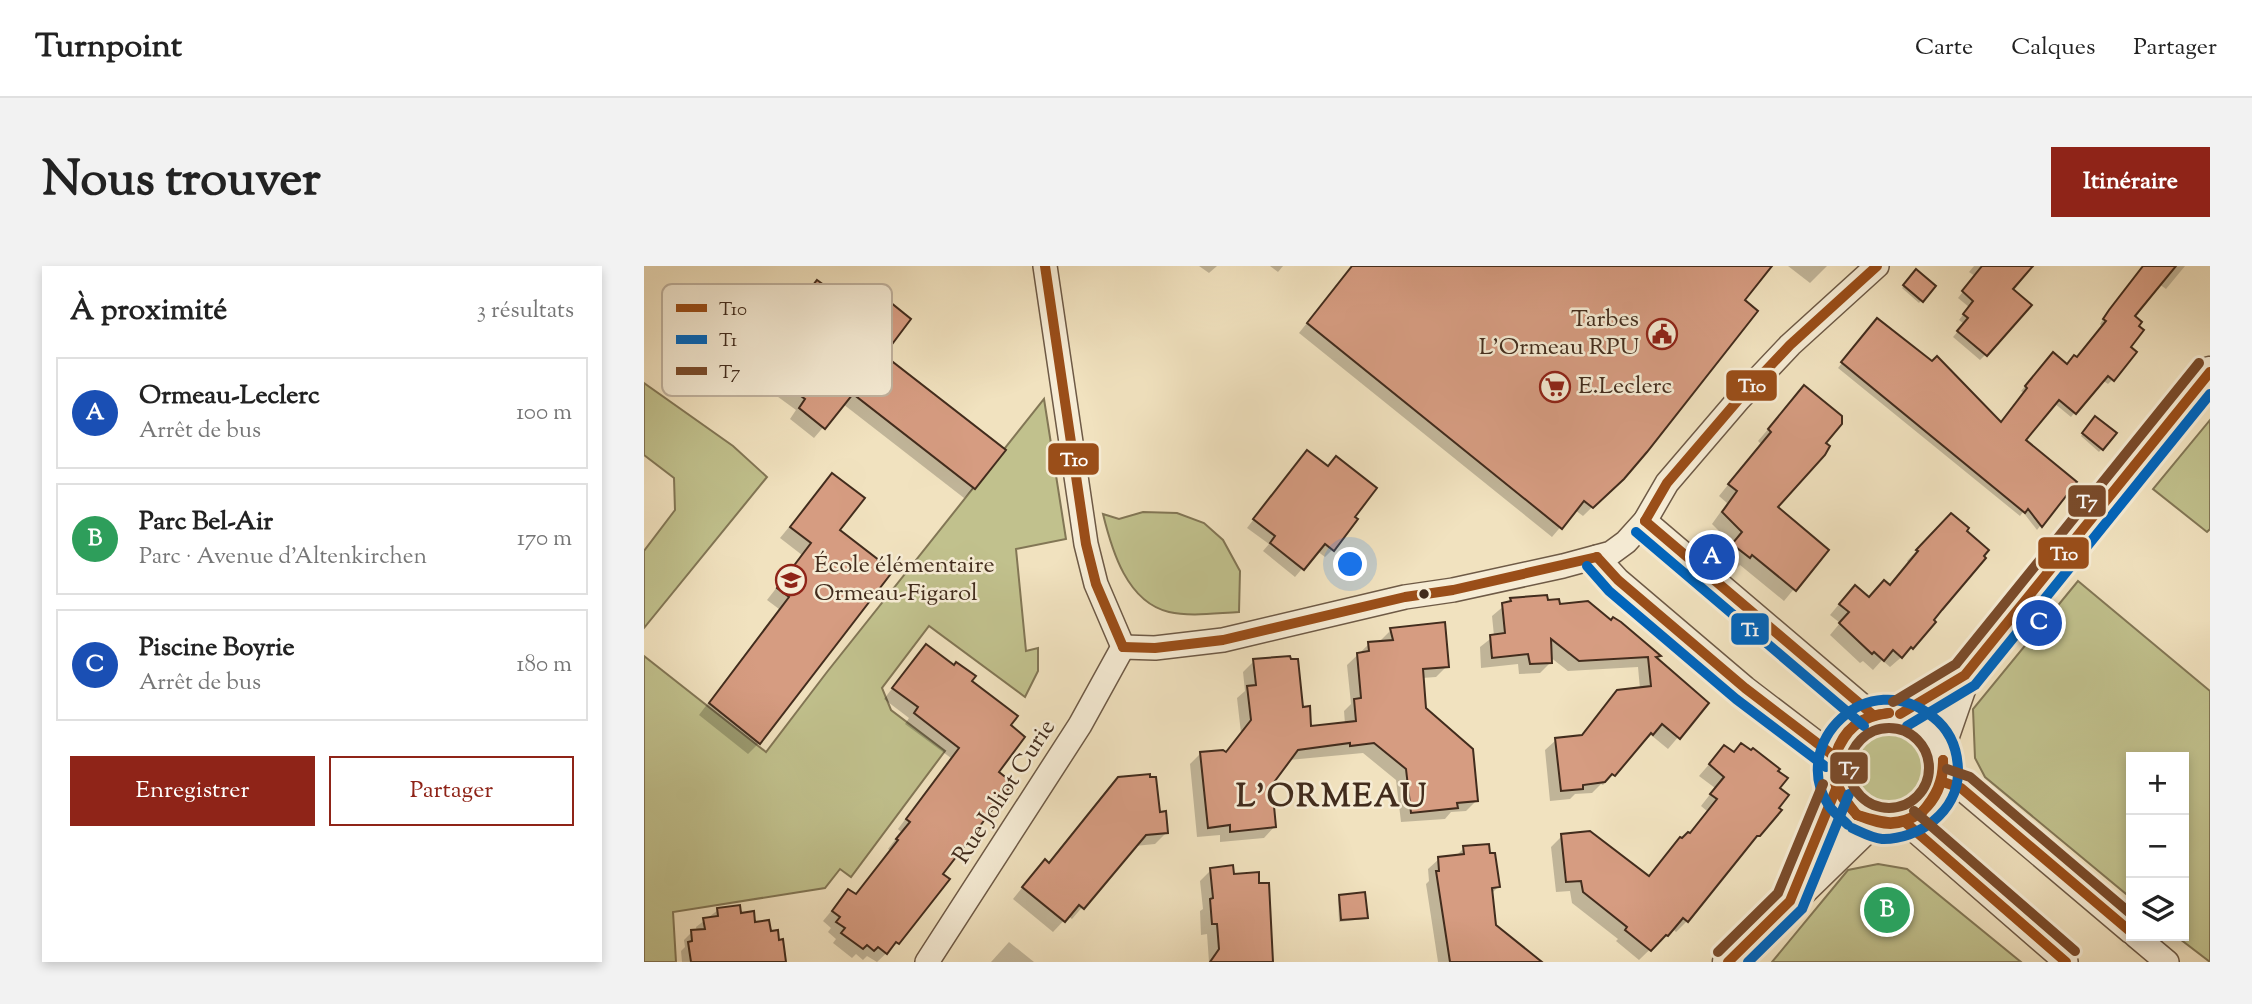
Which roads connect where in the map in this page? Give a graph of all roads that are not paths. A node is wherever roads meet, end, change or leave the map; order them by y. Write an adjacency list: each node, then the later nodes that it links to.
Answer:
1 (1045, 266): 6 (street)
2 (1877, 266): 4 (street)
3 (2210, 372): 7 (street)
4 (1645, 521): 5 (street); 8 (street)
5 (1597, 557): 6 (street); 10 (street)
6 (1123, 647): 18 (street, Rue Joliot Curie)
7 (1965, 675): 8 (street); 9 (street)
8 (1887, 714): 9 (street); 10 (street)
9 (1940, 747): 11 (street)
10 (1834, 756): 12 (street)
11 (1943, 782): 14 (street); 16 (street)
12 (1836, 789): 13 (street); 15 (street)
13 (1872, 822): 14 (street); 15 (street)
14 (1905, 822): 20 (street)
15 (1790, 901): 19 (street)
16 (2126, 928)
17 (2142, 941): 21 (street)
18 (927, 962)
19 (1728, 962)
20 (2066, 962)
21 (2167, 962)

